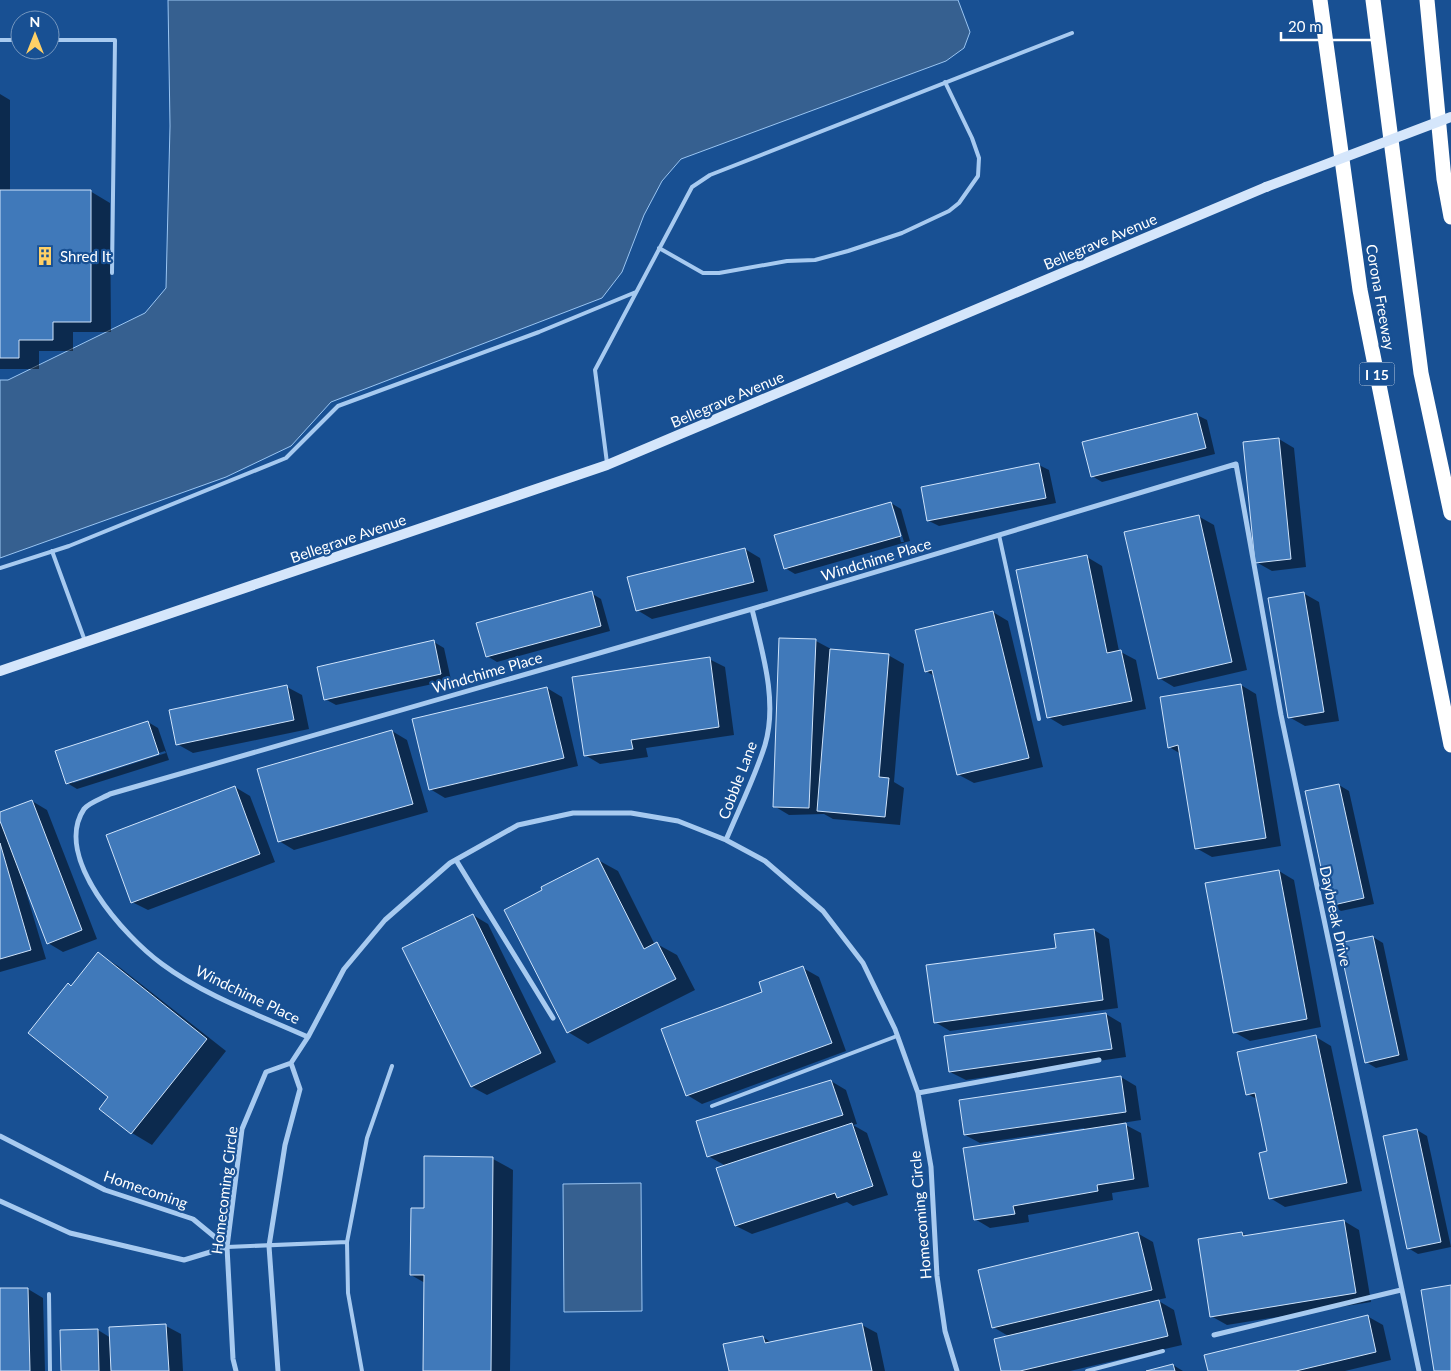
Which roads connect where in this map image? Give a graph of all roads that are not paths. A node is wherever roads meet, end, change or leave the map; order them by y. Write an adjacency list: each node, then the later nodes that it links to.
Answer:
1 (1320, 0): 22 (highway, Corona Freeway / I 15)
2 (1373, 0): 14 (highway)
3 (1427, 0): 8 (highway)
4 (1072, 33): 6 (lane)
5 (60, 40): 10 (lane)
6 (946, 82): 9 (lane); 9 (lane)
7 (1451, 116): 13 (main road, Bellegrave Avenue, bridge)
8 (1451, 217)
9 (659, 248): 11 (lane)
10 (112, 273)
11 (636, 292): 13 (lane); 16 (lane)
12 (1236, 464): 15 (street, Windchime Place); 38 (street, Daybreak Drive)
13 (607, 465): 19 (main road, Bellegrave Avenue)
14 (1451, 512)
15 (999, 535): 18 (street, Windchime Place); 21 (lane)
16 (52, 551): 17 (lane); 19 (lane)
17 (0, 568)
18 (752, 609): 23 (street, Cobble Lane); 27 (street, Windchime Place)
19 (86, 643): 20 (main road, Bellegrave Avenue)
20 (0, 671)
21 (1039, 719)
22 (1451, 745)
23 (726, 840): 24 (street, Homecoming Circle); 26 (street, Homecoming Circle)
24 (456, 860): 25 (street); 27 (street, Homecoming Circle)
25 (552, 1018)
26 (898, 1036): 31 (street, Homecoming Circle); 32 (lane)
27 (308, 1037): 29 (street, Homecoming Circle)
28 (1099, 1060): 31 (street)
29 (291, 1063): 36 (street); 37 (street, Homecoming Circle)
30 (392, 1066): 35 (lane)
31 (918, 1092): 46 (street, Homecoming Circle)
32 (712, 1106)
33 (0, 1136): 37 (street, Homecoming)
34 (0, 1201): 37 (street)
35 (348, 1242): 36 (lane); 45 (lane)
36 (269, 1246): 37 (lane); 44 (street)
37 (227, 1247): 43 (street, Homecoming Circle)
38 (1401, 1290): 40 (street); 48 (street, Daybreak Drive)
39 (48, 1294): 42 (lane)
40 (1214, 1335)
41 (1162, 1351): 47 (lane)
42 (50, 1371)
43 (236, 1371)
44 (278, 1371)
45 (362, 1371)
46 (958, 1371)
47 (1087, 1371)
48 (1419, 1371)

